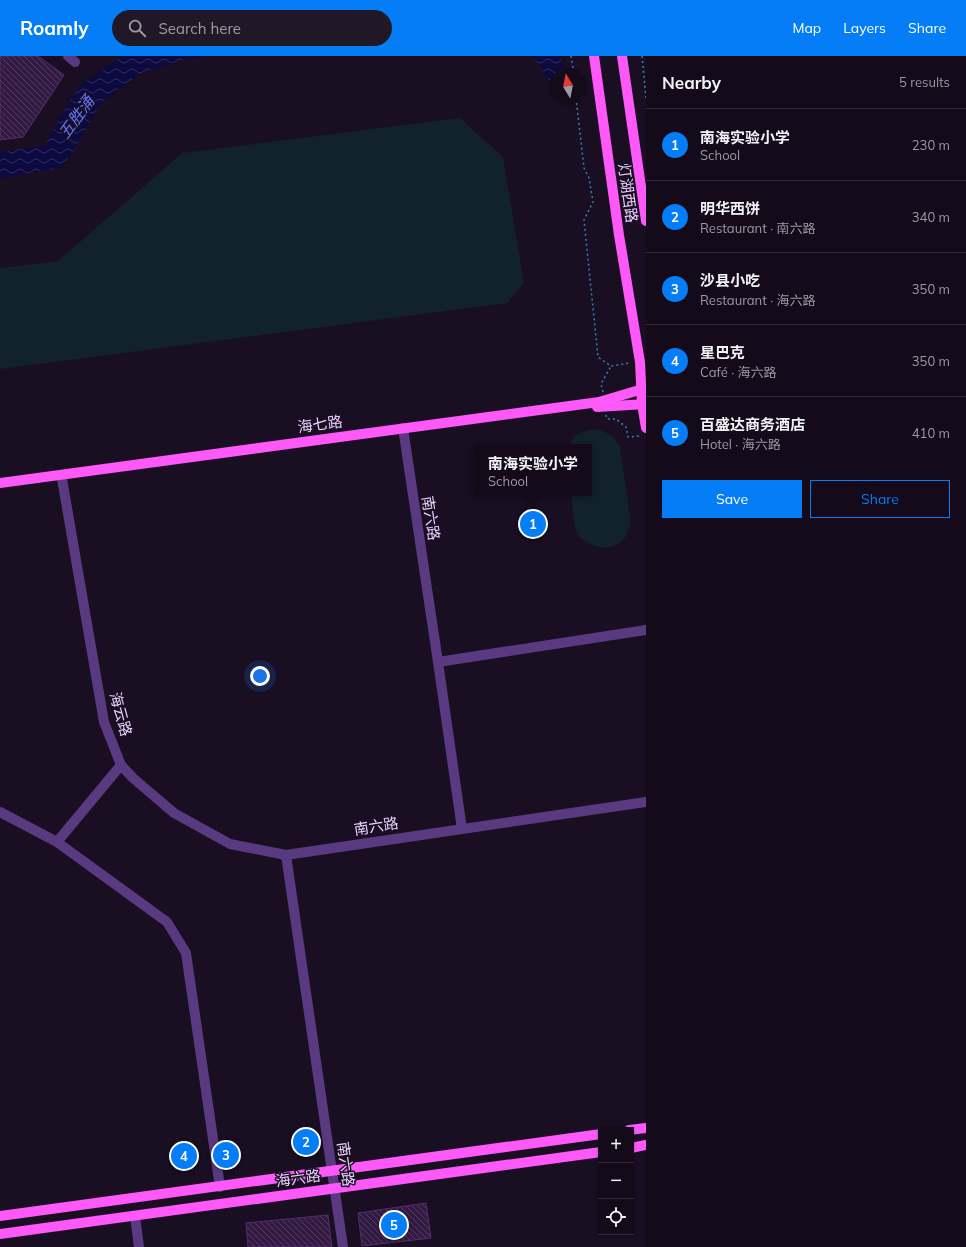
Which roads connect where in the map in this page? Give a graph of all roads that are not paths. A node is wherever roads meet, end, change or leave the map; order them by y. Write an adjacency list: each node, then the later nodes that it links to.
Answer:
1 (594, 56): 4 (main road, 灯湖西路)
2 (623, 60): 3 (main road, 灯湖西路)
3 (646, 221)
4 (644, 388): 5 (main road, 灯湖西路); 7 (main road, 海七路)
5 (644, 404): 6 (main road, 灯湖西路); 7 (main road, 海七路)
6 (646, 428)
7 (403, 430): 8 (main road, 海七路); 9 (main road, 海七路); 12 (street, 南六路)
8 (62, 479): 10 (main road, 海七路); 13 (street, 海云路)
9 (0, 483)
10 (0, 488)
11 (646, 630): 12 (street)
12 (438, 662): 16 (street, 南六路)
13 (121, 765): 17 (street); 18 (street, 海云路)
14 (646, 802): 16 (street)
15 (0, 812): 17 (street)
16 (462, 828): 18 (street, 南六路)
17 (57, 842): 26 (street)
18 (286, 855): 25 (street, 南六路)
19 (646, 1128): 20 (main road)
20 (634, 1129)
21 (598, 1134): 25 (main road, 海六路)
22 (646, 1145): 23 (main road)
23 (634, 1147)
24 (598, 1152): 27 (main road, 海六路)
25 (332, 1171): 26 (main road, 海六路); 27 (street, 南六路)
26 (220, 1187): 28 (main road, 海六路)
27 (335, 1188): 29 (main road, 海六路); 32 (street, 南六路)
28 (0, 1216)
29 (135, 1216): 30 (main road, 海六路); 31 (street)
30 (0, 1234)
31 (139, 1247)
32 (343, 1247)

